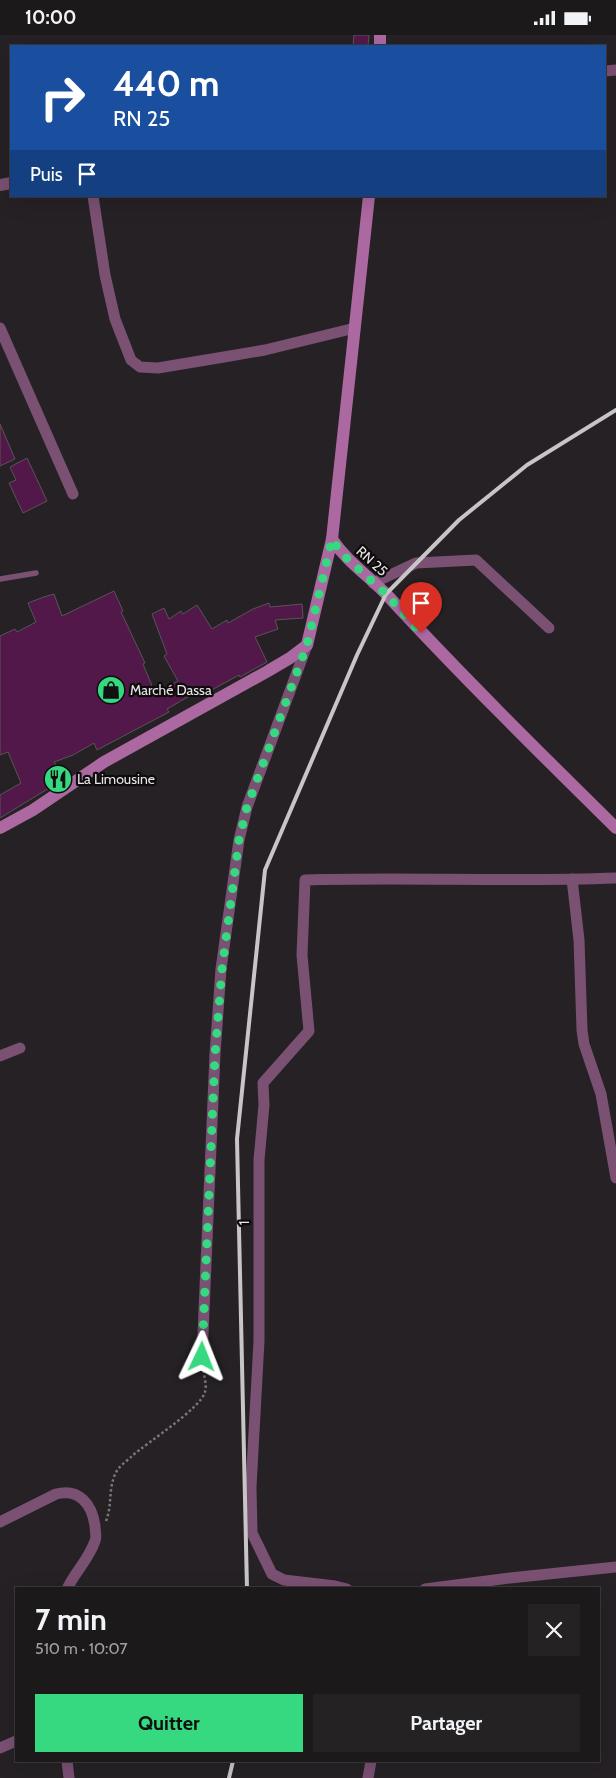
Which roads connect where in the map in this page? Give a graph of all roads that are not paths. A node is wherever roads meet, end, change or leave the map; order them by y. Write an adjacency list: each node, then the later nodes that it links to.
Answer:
1 (93, 197): 4 (street)
2 (369, 197): 4 (main road)
3 (0, 327): 5 (street)
4 (355, 328): 6 (main road)
5 (73, 494)
6 (332, 539): 9 (main road, RN 25 / RN 25); 11 (main road)
7 (36, 573): 8 (lane)
8 (0, 579)
9 (373, 583): 10 (street); 13 (main road, RN 25 / RN 25)
10 (549, 628)
11 (307, 645): 12 (main road); 19 (street)
12 (0, 828)
13 (616, 828)
14 (616, 878): 15 (street)
15 (572, 879): 18 (street); 23 (street, 1)
16 (20, 1048): 17 (street)
17 (0, 1056)
18 (616, 1178)
19 (202, 1357)
20 (0, 1523): 22 (street)
21 (616, 1567): 24 (street)
22 (68, 1587)
23 (341, 1587)
24 (439, 1587)
25 (15, 1741): 26 (street)
26 (0, 1748)
27 (67, 1762): 29 (street)
28 (371, 1762): 30 (street)
29 (69, 1778)
30 (368, 1778)

